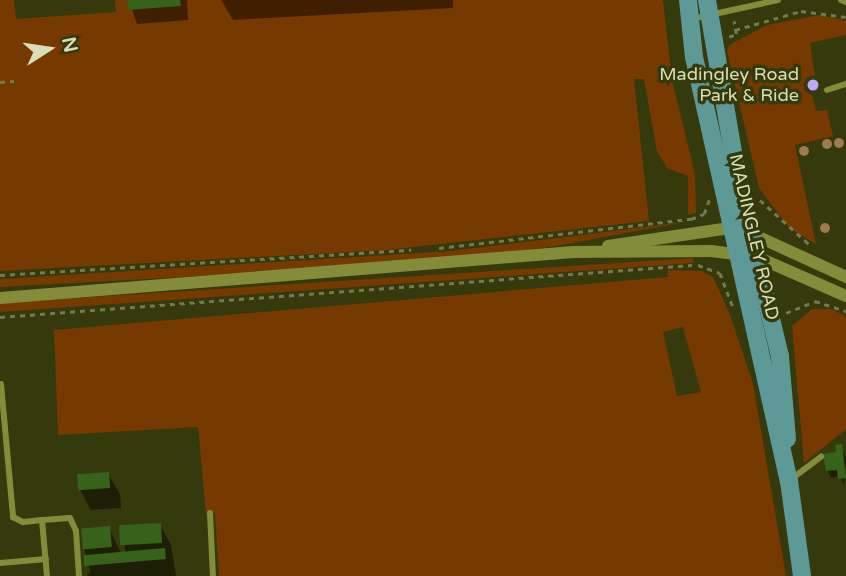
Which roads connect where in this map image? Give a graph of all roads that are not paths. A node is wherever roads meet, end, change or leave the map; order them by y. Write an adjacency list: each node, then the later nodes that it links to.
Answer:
1 (688, 0): 6 (main road, MADINGLEY ROAD)
2 (778, 0): 5 (lane)
3 (841, 0): 4 (lane)
4 (846, 2)
5 (708, 7): 6 (lane); 10 (main road, MADINGLEY ROAD)
6 (690, 19): 9 (main road, MADINGLEY ROAD)
7 (846, 84): 8 (lane)
8 (827, 90)
9 (730, 228): 10 (street); 11 (street); 12 (main road, MADINGLEY ROAD)
10 (750, 233): 13 (main road, MADINGLEY ROAD); 14 (street)
11 (573, 252): 12 (street); 16 (street)
12 (736, 253): 13 (street); 19 (main road, MADINGLEY ROAD)
13 (757, 257): 15 (street); 19 (main road, MADINGLEY ROAD)
14 (846, 277)
15 (846, 296)
16 (0, 298)
17 (1, 384): 21 (lane)
18 (821, 457): 19 (lane)
19 (789, 481): 27 (main road, MADINGLEY ROAD)
20 (211, 513): 26 (lane)
21 (42, 520): 22 (lane); 25 (lane)
22 (46, 559): 23 (lane); 24 (lane)
23 (0, 563)
24 (47, 576)
25 (79, 576)
26 (213, 576)
27 (802, 576)

